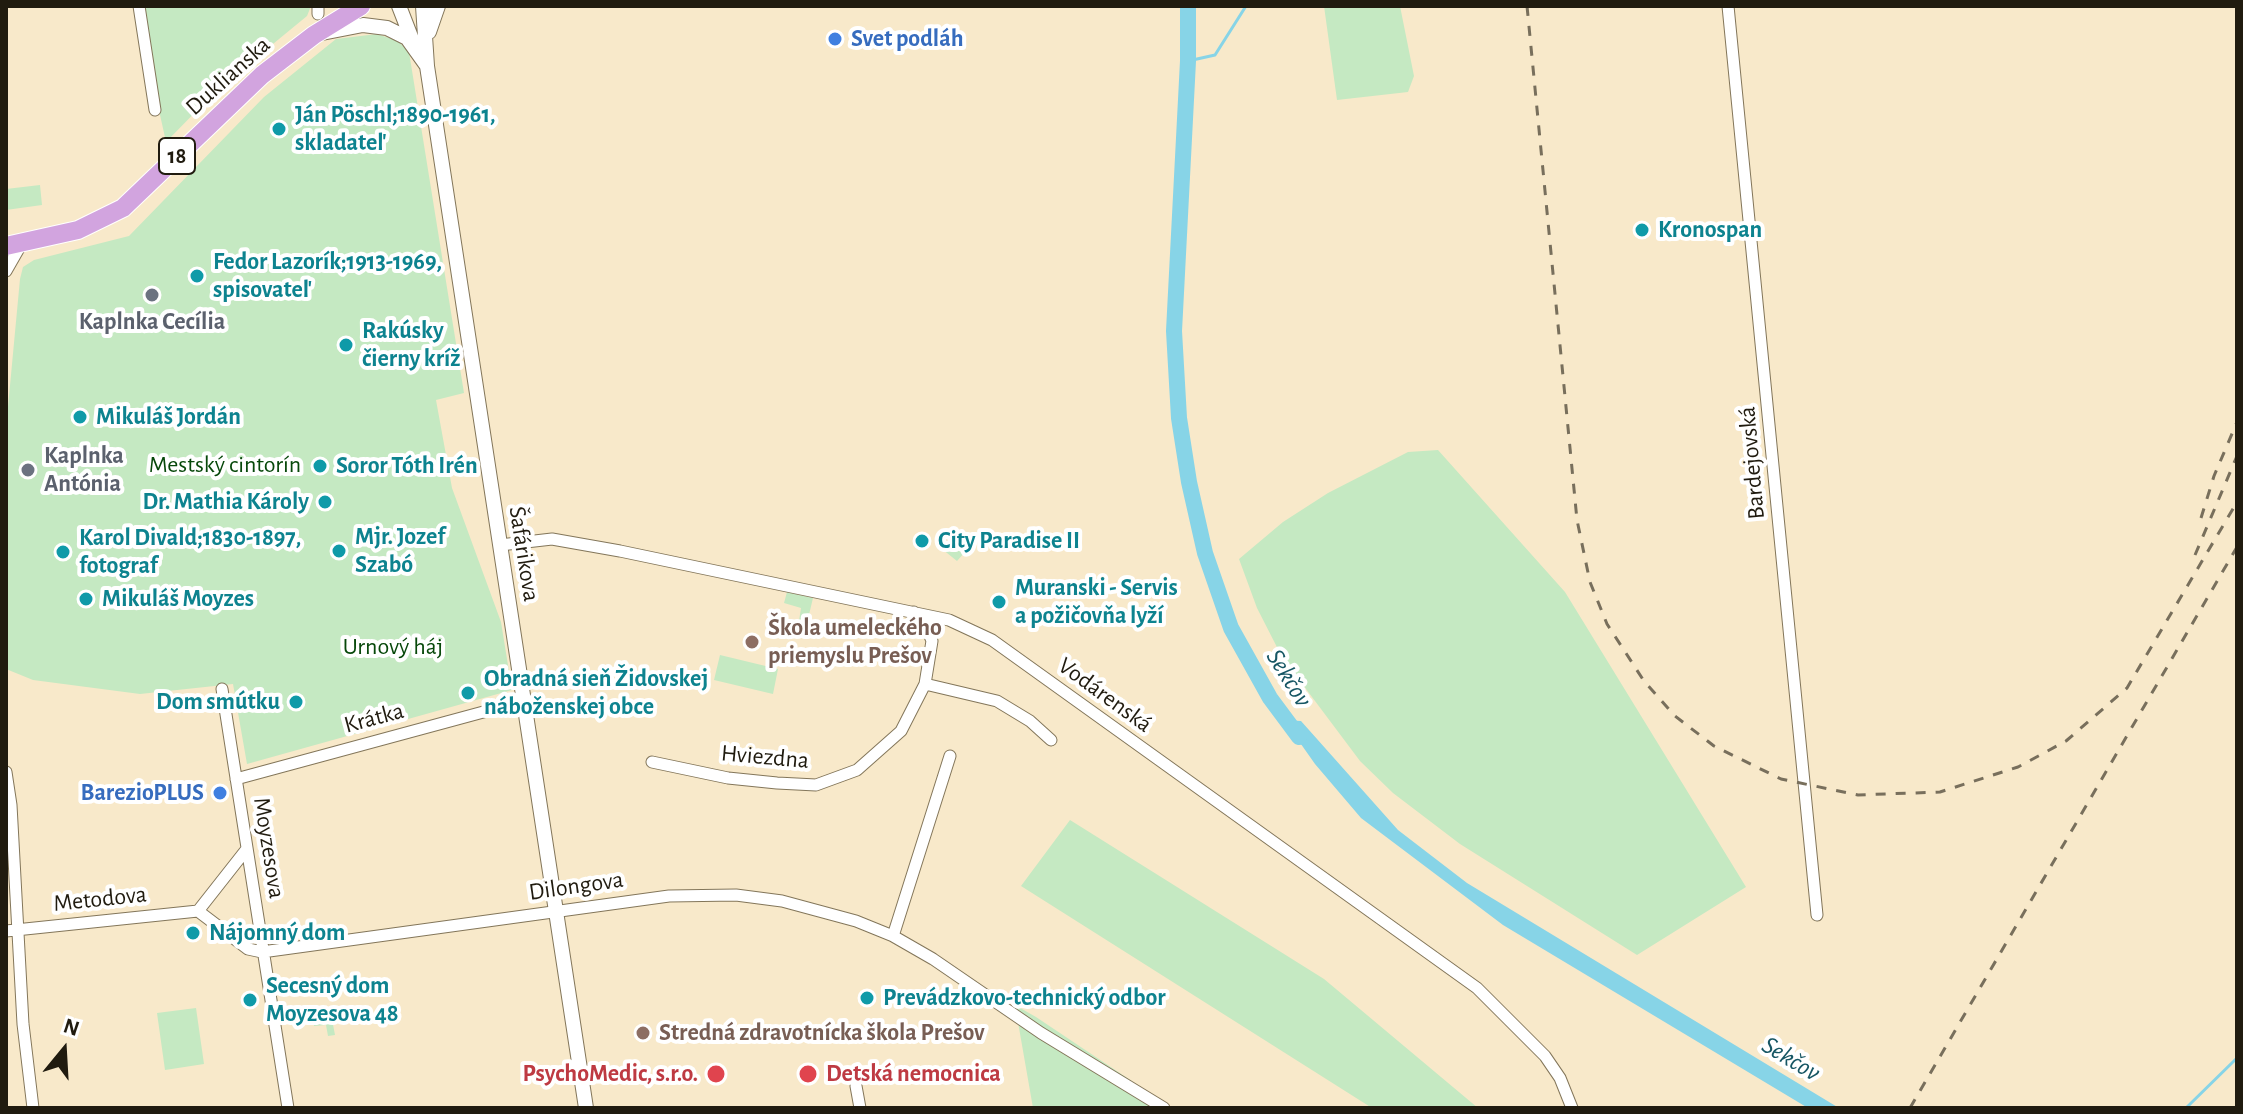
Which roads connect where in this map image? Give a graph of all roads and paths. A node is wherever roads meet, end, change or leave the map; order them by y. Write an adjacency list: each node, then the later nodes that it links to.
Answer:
1 (139, 6): 11 (street)
2 (361, 6): 7 (main road, Duklianska / 18)
3 (399, 6): 9 (street)
4 (423, 6): 8 (street, Šafárikova)
5 (438, 6): 8 (street)
6 (1728, 6): 27 (street, Bardejovská)
7 (314, 35): 9 (street); 12 (main road, Duklianska / 18)
8 (427, 37): 10 (street, Šafárikova)
9 (416, 48): 10 (street)
10 (427, 66): 14 (street, Šafárikova)
11 (155, 110)
12 (14, 245): 13 (street)
13 (6, 271)
14 (500, 545): 15 (street, Vodárenská); 18 (street, Šafárikova)
15 (914, 612): 16 (street, Hviezdna); 37 (street, Vodárenská)
16 (925, 684): 19 (street); 21 (street, Hviezdna)
17 (222, 689): 23 (street, Moyzesova)
18 (524, 701): 23 (street, Krátka); 26 (street, Šafárikova)
19 (1051, 740)
20 (950, 756): 29 (street)
21 (652, 762)
22 (6, 772): 28 (street)
23 (236, 779): 24 (street, Moyzesova)
24 (246, 850): 25 (street); 30 (street, Moyzesova)
25 (198, 911): 28 (street, Metodova); 30 (street)
26 (555, 912): 29 (street, Dilongova); 30 (street, Dilongova); 34 (street, Šafárikova)
27 (1817, 915)
28 (12, 930): 32 (street)
29 (893, 936): 36 (street, Dilongova)
30 (262, 952): 33 (street, Moyzesova)
31 (856, 1086): 35 (street)
32 (33, 1108)
33 (288, 1108)
34 (586, 1108)
35 (860, 1108)
36 (1164, 1108)
37 (1572, 1108)

